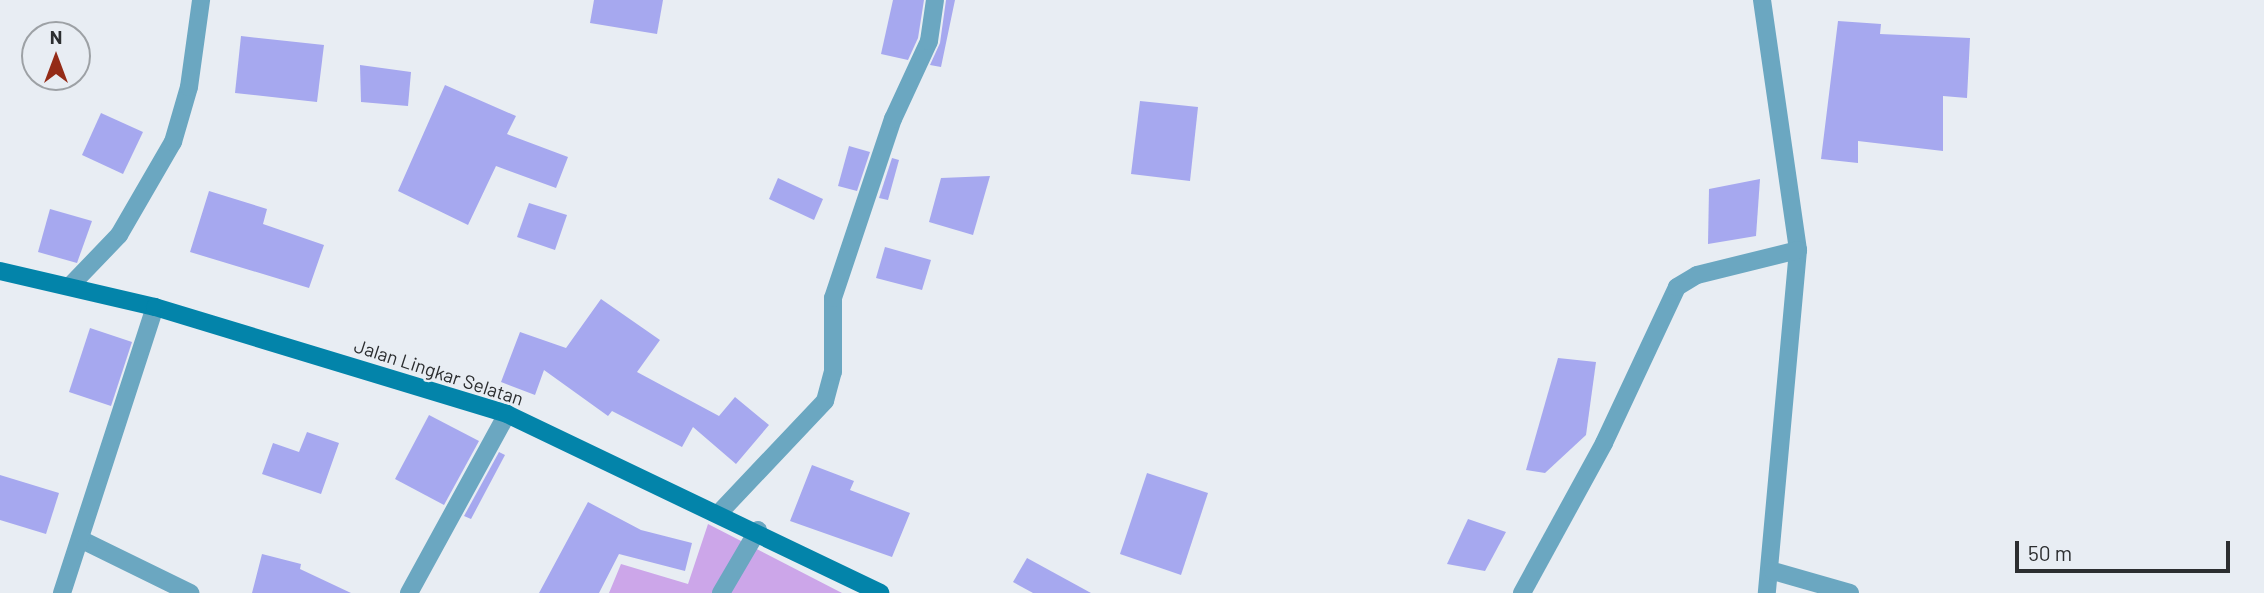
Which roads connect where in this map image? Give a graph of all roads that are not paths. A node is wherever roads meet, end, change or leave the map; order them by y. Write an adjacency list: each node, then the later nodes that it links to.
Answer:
1 (201, 0): 6 (street)
2 (935, 0): 9 (street)
3 (1762, 0): 4 (street)
4 (1798, 250): 12 (street); 18 (street)
5 (0, 271): 6 (street, Jalan Lingkar Selatan)
6 (70, 286): 7 (street, Jalan Lingkar Selatan)
7 (155, 307): 8 (street, Jalan Lingkar Selatan); 11 (street)
8 (508, 414): 9 (street, Jalan Lingkar Selatan); 15 (street)
9 (720, 512): 10 (street, Jalan Lingkar Selatan)
10 (758, 530): 16 (street); 17 (street, Jalan Lingkar Selatan)
11 (80, 540): 13 (street); 14 (street)
12 (1773, 571): 19 (street); 20 (street)
13 (62, 593)
14 (190, 593)
15 (409, 593)
16 (721, 593)
17 (880, 593)
18 (1522, 593)
19 (1767, 593)
20 (1850, 593)

